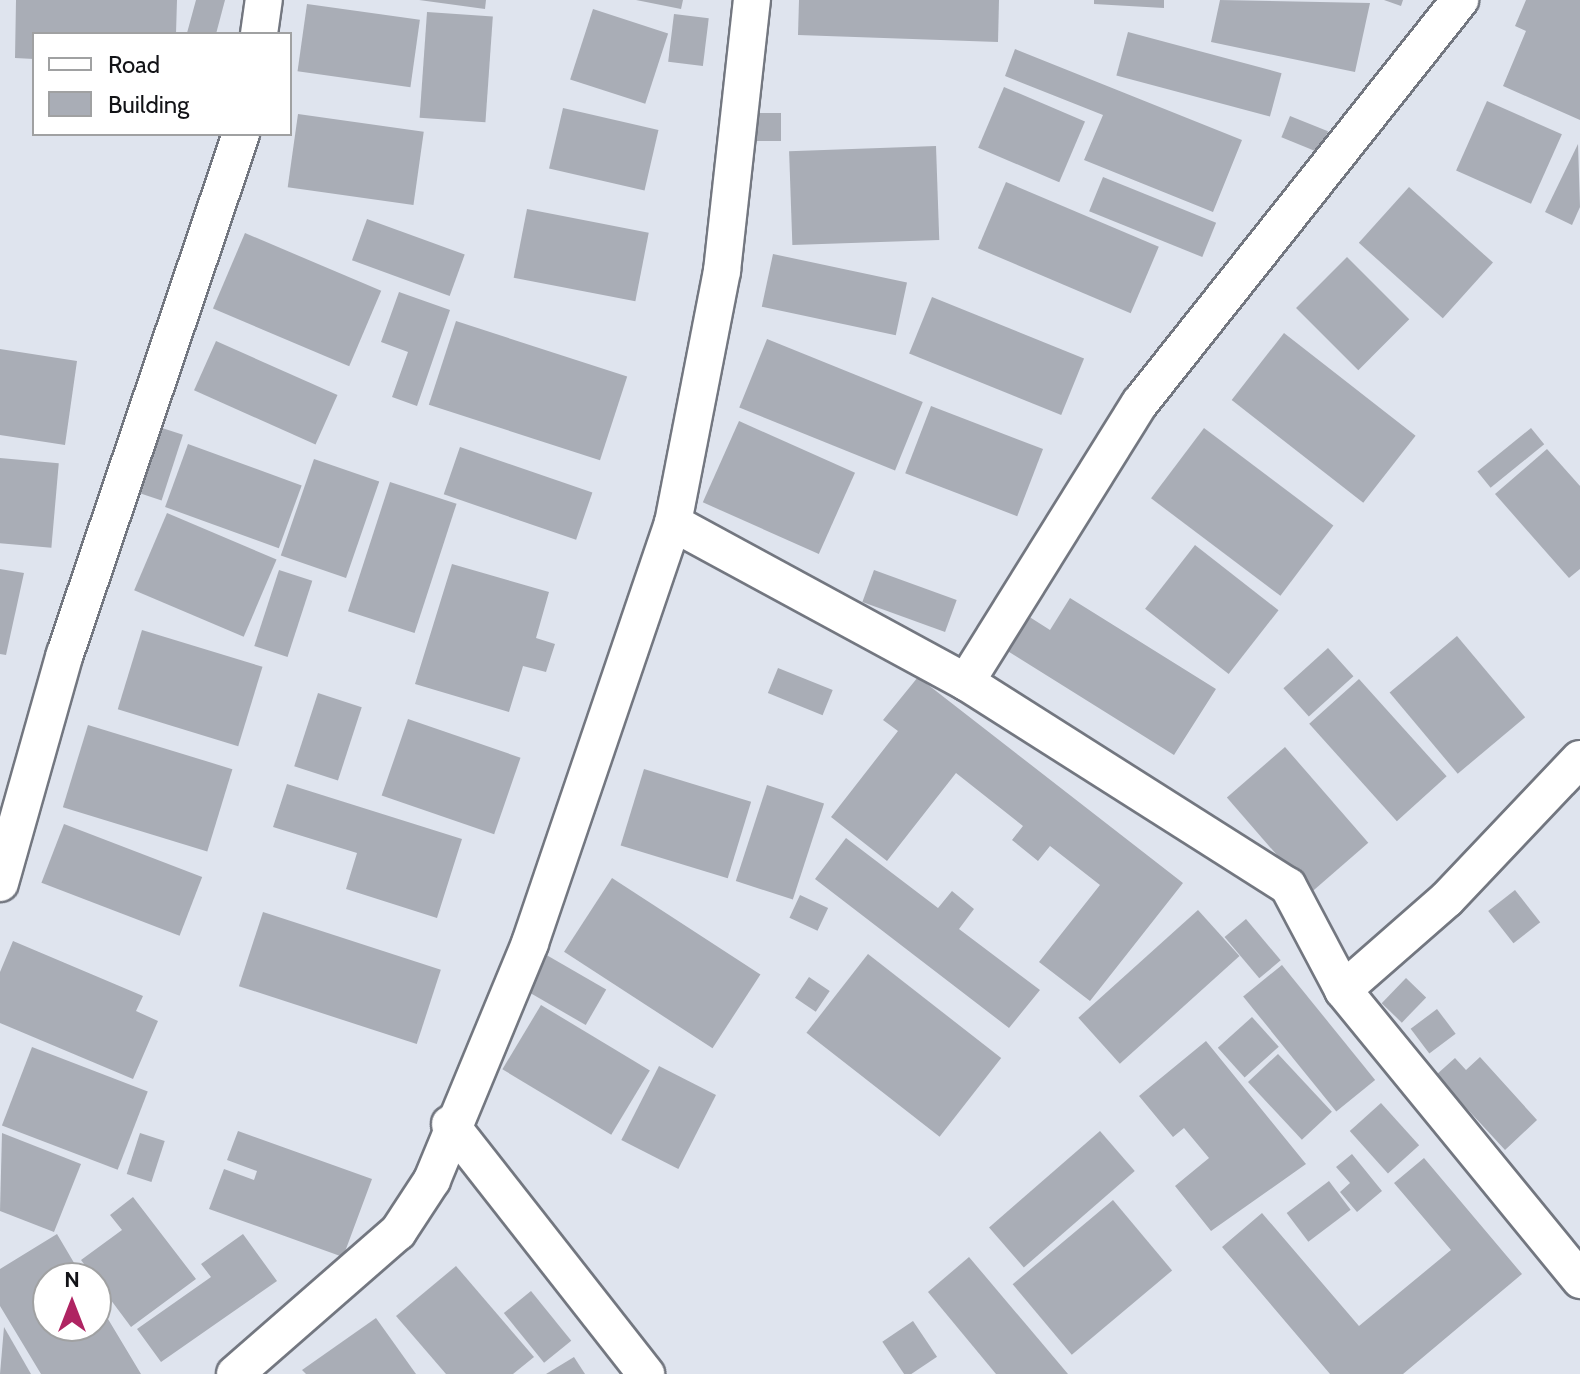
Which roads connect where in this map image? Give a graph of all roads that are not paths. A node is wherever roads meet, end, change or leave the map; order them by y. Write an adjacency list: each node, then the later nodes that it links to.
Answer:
1 (264, 0): 4 (street)
2 (752, 0): 6 (street)
3 (1460, 0): 7 (street)
4 (259, 32)
5 (240, 136): 9 (street)
6 (673, 523): 7 (street); 11 (street)
7 (966, 682): 10 (street)
8 (1580, 759): 10 (street)
9 (0, 883)
10 (1343, 990): 12 (street)
11 (450, 1124): 13 (street); 14 (street)
12 (1580, 1280)
13 (235, 1374)
14 (646, 1374)

